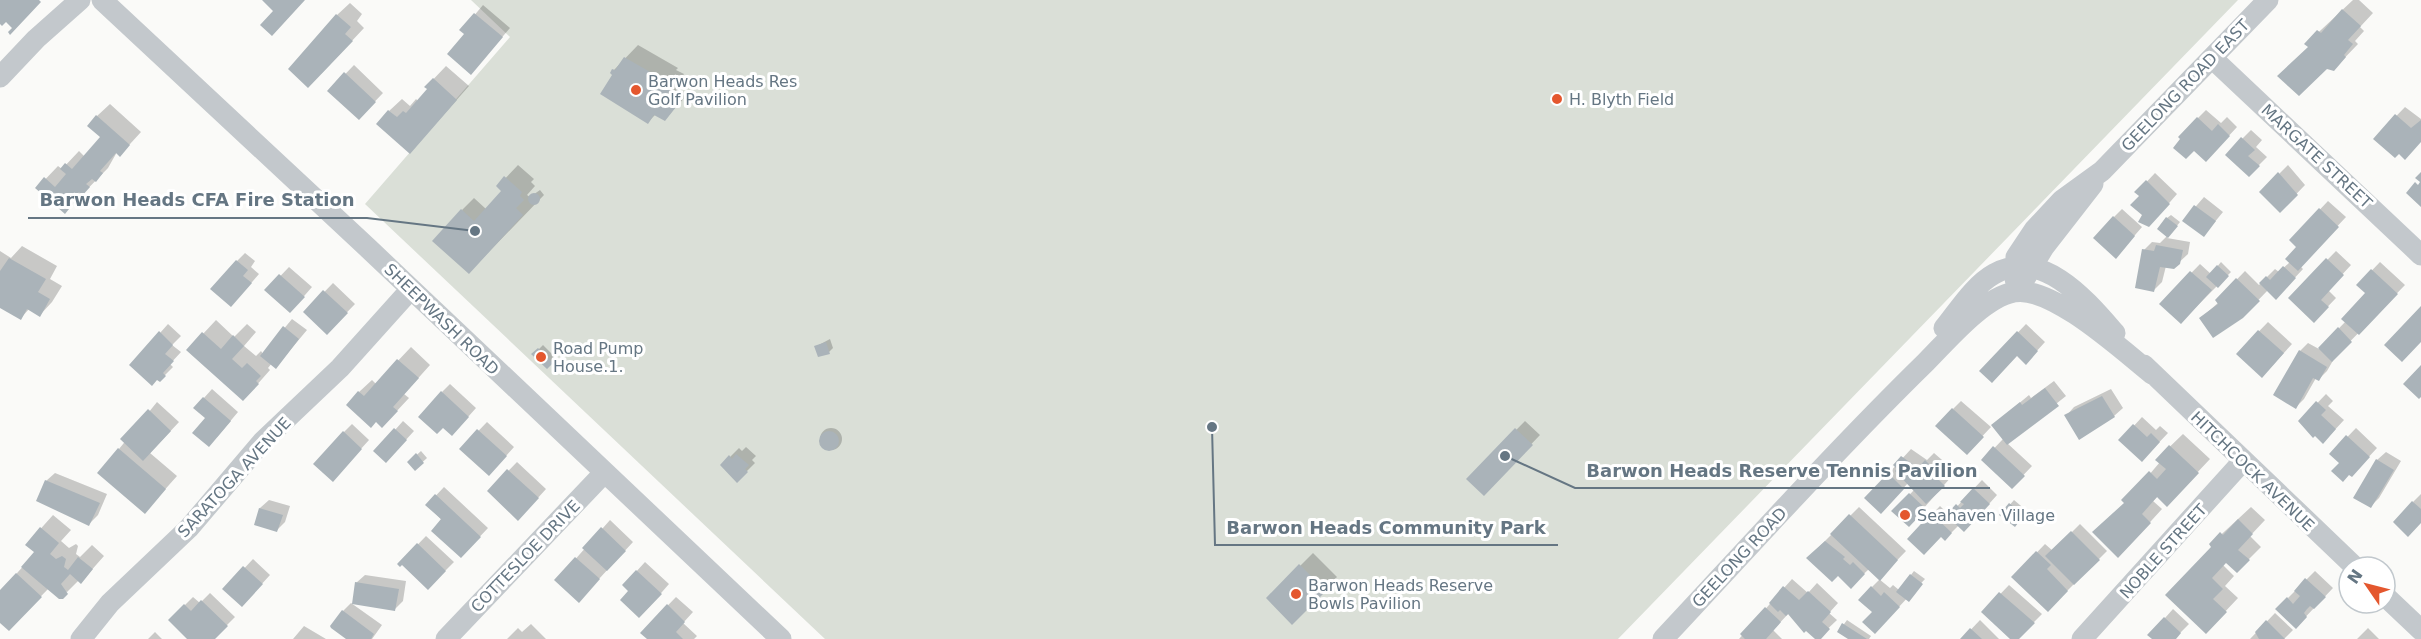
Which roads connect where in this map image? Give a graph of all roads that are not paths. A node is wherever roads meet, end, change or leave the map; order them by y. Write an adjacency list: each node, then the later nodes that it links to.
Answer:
1 (80, 0): 5 (street)
2 (102, 0): 8 (street, SHEEPWASH ROAD)
3 (2268, 0): 4 (street, GEELONG ROAD EAST)
4 (2212, 58): 6 (street, MARGATE STREET); 7 (street, GEELONG ROAD EAST)
5 (0, 77)
6 (2421, 255)
7 (2024, 268): 9 (street); 10 (street, HITCHCOCK AVENUE); 11 (street, GEELONG ROAD)
8 (411, 289): 13 (street, SHEEPWASH ROAD); 17 (street, SARATOGA AVENUE)
9 (2016, 291): 10 (street, HITCHCOCK AVENUE); 11 (street, GEELONG ROAD)
10 (2152, 374): 12 (street, HITCHCOCK AVENUE)
11 (1890, 397): 20 (street, GEELONG ROAD)
12 (2243, 461): 14 (street, HITCHCOCK AVENUE); 21 (street, NOBLE STREET)
13 (604, 473): 18 (street, COTTESLOE DRIVE); 19 (street, SHEEPWASH ROAD)
14 (2342, 555)
15 (2397, 607): 16 (street)
16 (2421, 630)
17 (81, 639)
18 (446, 639)
19 (781, 639)
20 (1663, 639)
21 (2082, 639)

